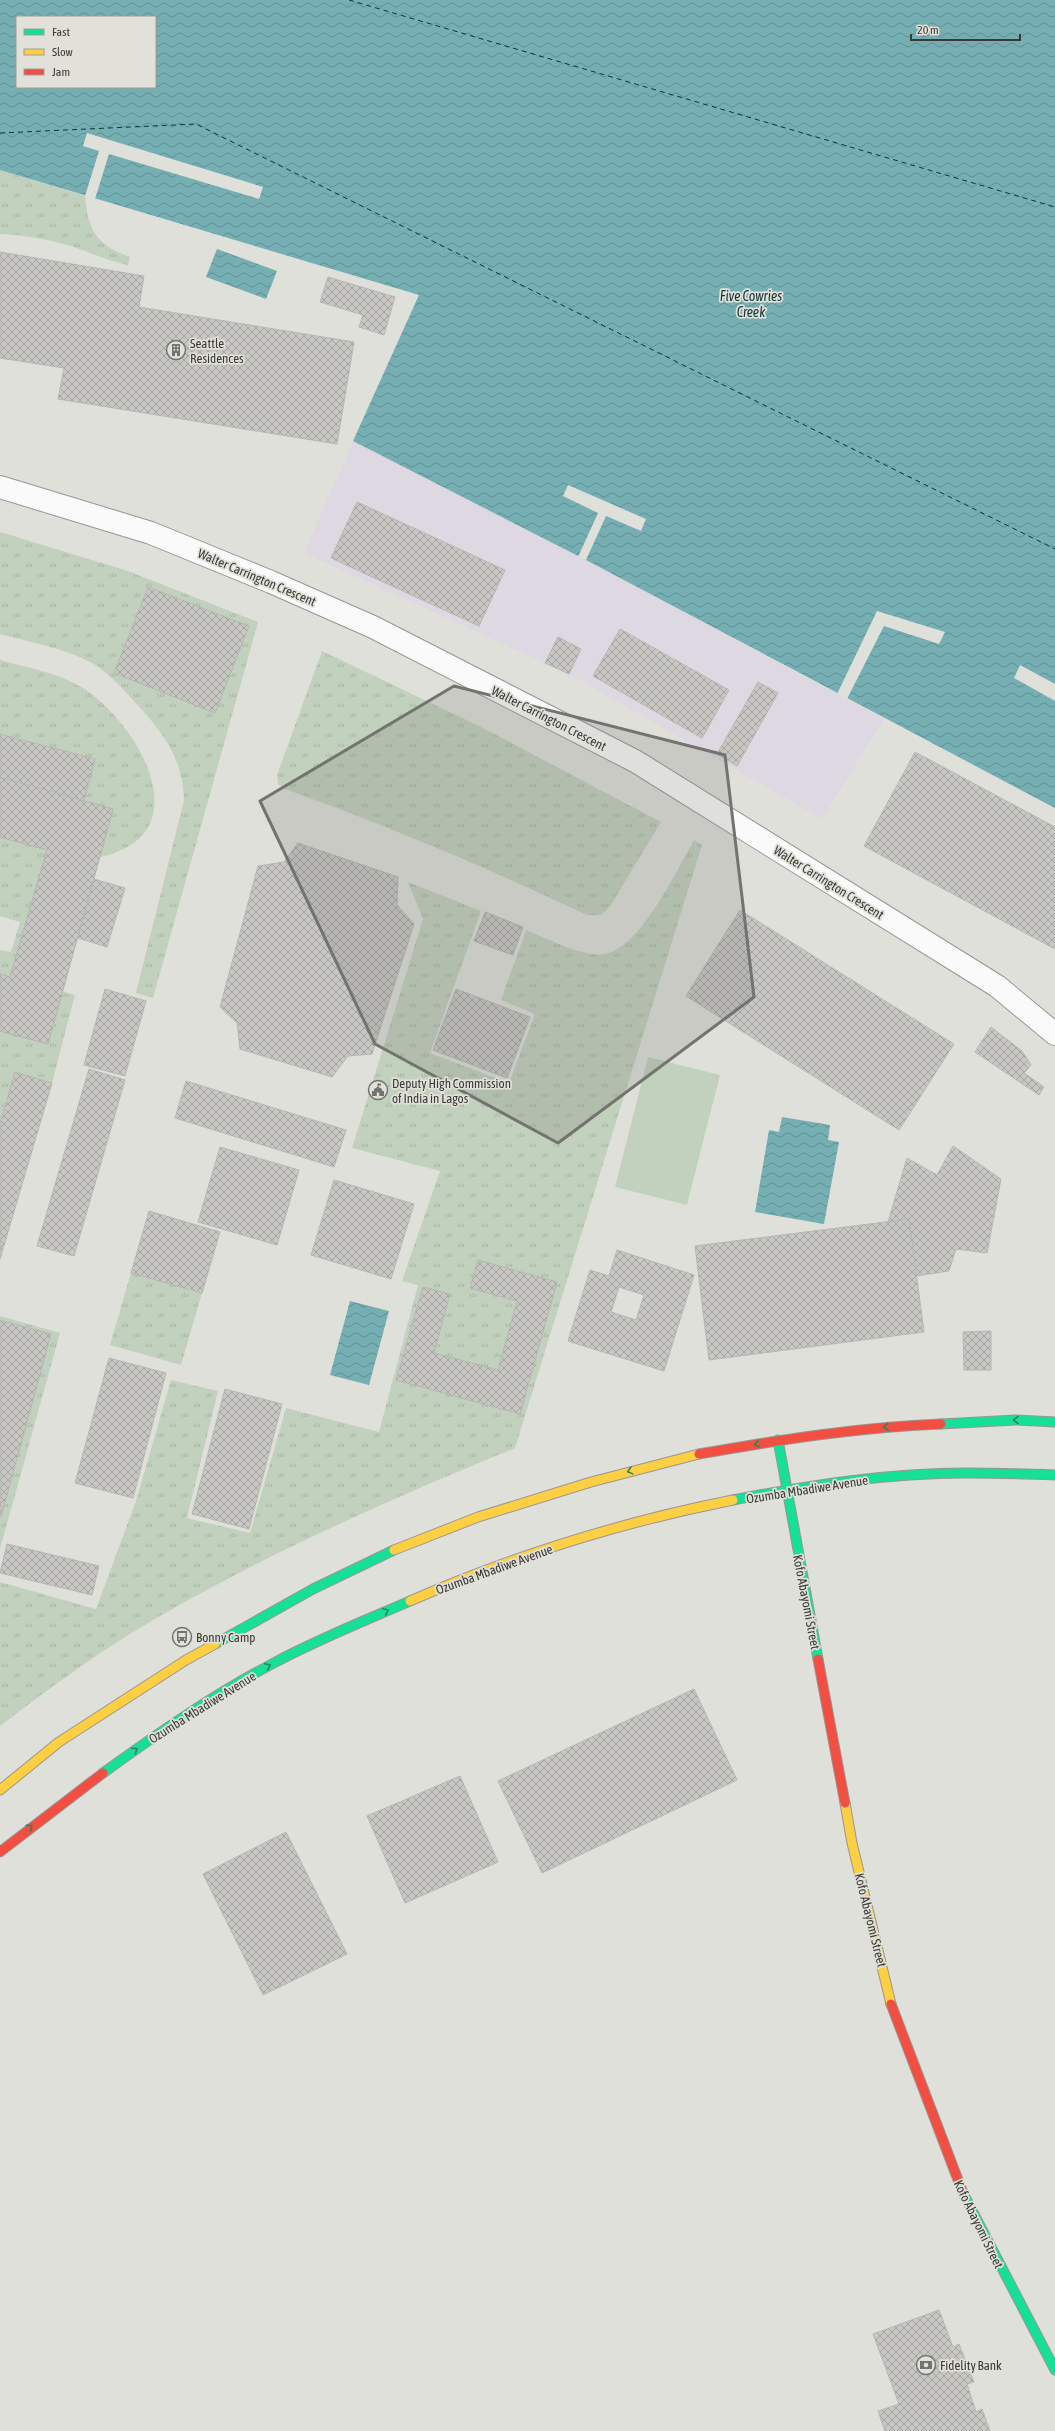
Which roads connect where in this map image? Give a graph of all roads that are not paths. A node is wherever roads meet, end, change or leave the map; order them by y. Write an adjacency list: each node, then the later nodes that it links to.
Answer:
1 (0, 487): 2 (street, Walter Carrington Crescent)
2 (1055, 1034)
3 (1055, 1422): 4 (main road, one-way to 4)
4 (778, 1440): 6 (main road, Kofo Abayomi Street); 7 (main road, one-way to 7)
5 (1055, 1475): 6 (main road, Ozumba Mbadiwe Avenue)
6 (786, 1490): 8 (main road, Ozumba Mbadiwe Avenue, one-way to 6); 9 (main road, Kofo Abayomi Street)
7 (0, 1790)
8 (0, 1852)
9 (1055, 2370)

